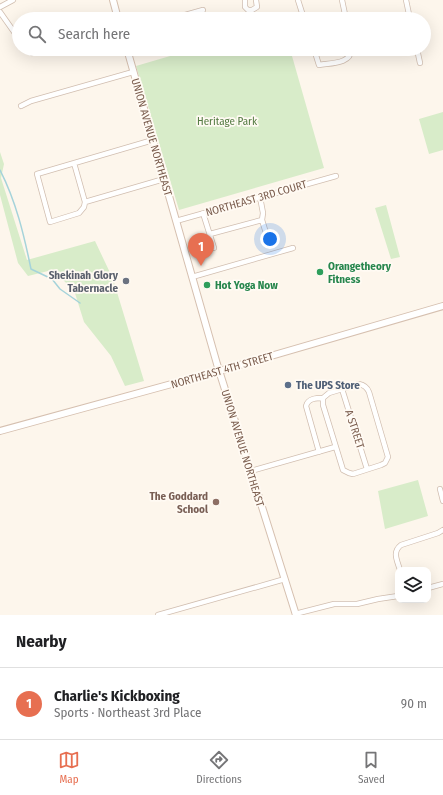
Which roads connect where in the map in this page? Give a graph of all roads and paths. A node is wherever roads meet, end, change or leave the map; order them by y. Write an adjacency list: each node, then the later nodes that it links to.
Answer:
1 (13, 0): 8 (street)
2 (113, 0): 11 (street)
3 (245, 0): 4 (street)
4 (256, 0)
5 (298, 0): 13 (street)
6 (342, 0): 14 (street)
7 (406, 0): 15 (street)
8 (0, 7)
9 (203, 10): 12 (street)
10 (0, 12): 16 (street)
11 (116, 12)
12 (196, 12)
13 (302, 12)
14 (345, 12)
15 (409, 12)
16 (12, 29)
17 (129, 56): 22 (street, UNION AVENUE NORTHEAST)
18 (316, 56): 19 (street)
19 (350, 56)
20 (418, 56): 21 (street)
21 (420, 63)
22 (133, 72): 23 (street); 24 (street, UNION AVENUE NORTHEAST)
23 (21, 106)
24 (153, 140): 25 (street); 27 (street, UNION AVENUE NORTHEAST)
25 (74, 163): 29 (street); 29 (street)
26 (336, 176): 28 (street, NORTHEAST 3RD COURT)
27 (164, 179): 29 (street); 32 (street, UNION AVENUE NORTHEAST)
28 (260, 197): 30 (street, NORTHEAST 3RD COURT); 31 (street)
29 (85, 202)
30 (203, 213): 32 (street, NORTHEAST 3RD COURT); 33 (street)
31 (262, 220): 33 (street); 34 (street)
32 (176, 221): 37 (street, UNION AVENUE NORTHEAST)
33 (210, 234): 35 (street)
34 (266, 234)
35 (214, 248)
36 (293, 248): 37 (street)
37 (192, 277): 39 (street, UNION AVENUE NORTHEAST)
38 (443, 306): 39 (street, NORTHEAST 4TH STREET)
39 (219, 371): 42 (street, NORTHEAST 4TH STREET); 46 (street, UNION AVENUE NORTHEAST)
40 (342, 389): 41 (street); 45 (street, A STREET); 45 (street)
41 (323, 398): 43 (street); 44 (street)
42 (0, 431)
43 (335, 448): 44 (street); 45 (street)
44 (319, 452): 46 (street)
45 (367, 469)
46 (251, 472): 51 (street, UNION AVENUE NORTHEAST)
47 (440, 489): 48 (street)
48 (443, 501)
49 (443, 530): 50 (street)
50 (399, 567)
51 (285, 580): 55 (street); 56 (street, UNION AVENUE NORTHEAST)
52 (443, 584): 53 (street)
53 (431, 587)
54 (395, 596): 56 (street)
55 (158, 615)
56 (295, 615)

